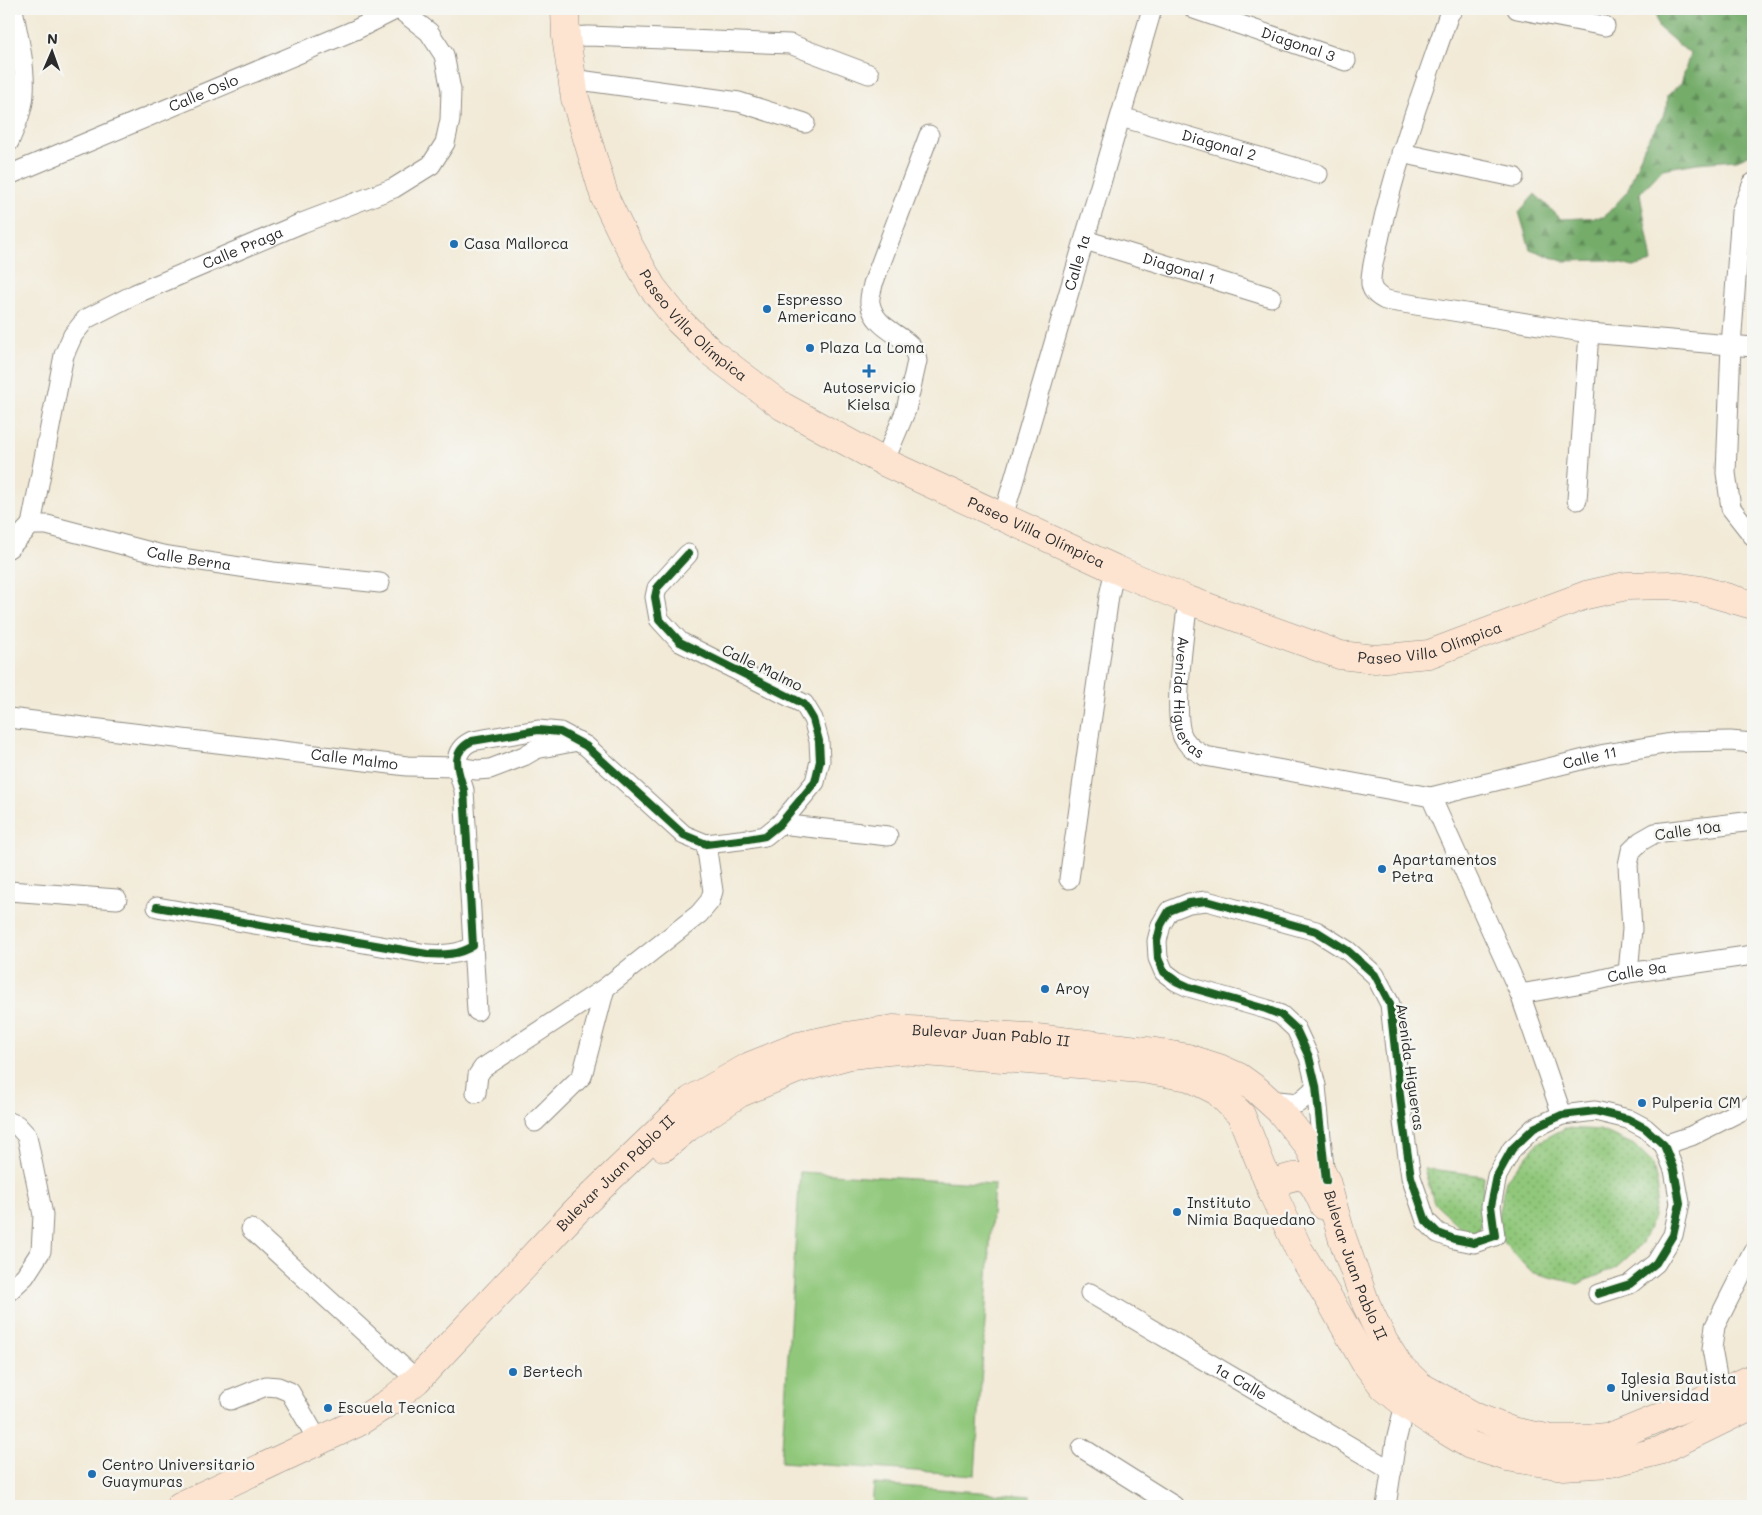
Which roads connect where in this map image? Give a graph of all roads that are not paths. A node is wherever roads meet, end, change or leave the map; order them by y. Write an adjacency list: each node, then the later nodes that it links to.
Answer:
1 (13, 9): 16 (street)
2 (398, 9): 19 (street, Calle Oslo); 30 (street, Calle Praga)
3 (565, 9): 9 (main road, Paseo Villa Olímpica)
4 (1152, 9): 13 (street, Calle 1a)
5 (1194, 9): 10 (street, Diagonal 3)
6 (1454, 9): 17 (street)
7 (1518, 9): 8 (street)
8 (1605, 26)
9 (566, 37): 11 (street); 12 (main road, Paseo Villa Olímpica)
10 (1346, 61)
11 (869, 74)
12 (572, 79): 14 (street); 27 (main road, Paseo Villa Olímpica)
13 (1121, 117): 18 (street, Diagonal 2); 22 (street, Calle 1a)
14 (805, 123)
15 (929, 135): 27 (street)
16 (9, 142)
17 (1401, 153): 20 (street); 24 (street)
18 (1318, 174)
19 (9, 175)
20 (1514, 177)
21 (1753, 183): 25 (street)
22 (1084, 240): 23 (street, Diagonal 1); 29 (street, Calle 1a)
23 (1271, 297)
24 (1589, 333): 25 (street); 28 (street)
25 (1731, 346): 26 (street); 31 (street)
26 (1753, 347)
27 (884, 462): 29 (main road, Paseo Villa Olímpica)
28 (1577, 500)
29 (1003, 517): 34 (main road, Paseo Villa Olímpica)
30 (31, 525): 32 (street); 35 (street, Calle Berna)
31 (1753, 536)
32 (9, 548)
33 (688, 554): 44 (street, Calle Malmo)
34 (1115, 569): 36 (main road, Paseo Villa Olímpica); 47 (street)
35 (380, 583)
36 (1188, 600): 37 (main road, Paseo Villa Olímpica); 42 (street, Avenida Higueras)
37 (1753, 605)
38 (9, 718): 41 (street, Calle Malmo)
39 (578, 741): 41 (street, Calle Malmo); 41 (street); 46 (street)
40 (1753, 743): 42 (street, Calle 11)
41 (456, 767): 51 (street)
42 (1432, 797): 55 (street)
43 (1753, 821): 53 (street, Calle 10a)
44 (780, 824): 45 (street); 46 (street, Calle Malmo)
45 (888, 836)
46 (706, 844): 54 (street)
47 (1069, 879)
48 (9, 891): 49 (street)
49 (117, 899)
50 (157, 908): 51 (street)
51 (473, 946): 56 (street)
52 (1753, 954): 53 (street, Calle 9a)
53 (1628, 973): 55 (street, Calle 9a)
54 (605, 988): 58 (street); 62 (street)
55 (1520, 994): 61 (street)
56 (477, 1011)
57 (1316, 1086): 59 (street); 61 (street, Avenida Higueras); 65 (street, Avenida Higueras)
58 (476, 1093)
59 (1268, 1100): 65 (main road, Bulevar Juan Pablo II); 75 (main road, Bulevar Juan Pablo II)
60 (1753, 1105): 64 (street)
61 (1562, 1115): 64 (street, Avenida Higueras)
62 (535, 1122)
63 (13, 1124): 71 (street)
64 (1664, 1145): 73 (street, Avenida Higueras)
65 (1326, 1181): 67 (main road, Bulevar Juan Pablo II)
66 (1273, 1194): 67 (main road); 69 (main road, Bulevar Juan Pablo II); 84 (main road, Bulevar Juan Pablo II)
67 (1339, 1227): 69 (main road); 76 (main road, Bulevar Juan Pablo II)
68 (251, 1230): 75 (street)
69 (1299, 1250): 78 (main road, Bulevar Juan Pablo II)
70 (1753, 1250): 76 (street)
71 (9, 1290)
72 (1090, 1293): 82 (street, 1a Calle)
73 (1598, 1294)
74 (1753, 1378): 76 (main road, Bulevar Juan Pablo II)
75 (417, 1380): 80 (main road, Bulevar Juan Pablo II)
76 (1720, 1393)
77 (231, 1400): 80 (street)
78 (1405, 1404): 79 (main road, Bulevar Juan Pablo II); 82 (street)
79 (1753, 1405)
80 (319, 1442): 83 (main road, Bulevar Juan Pablo II)
81 (1082, 1448): 85 (street)
82 (1392, 1471): 86 (street)
83 (180, 1506)
84 (224, 1506)
85 (1174, 1506)
86 (1386, 1506)

